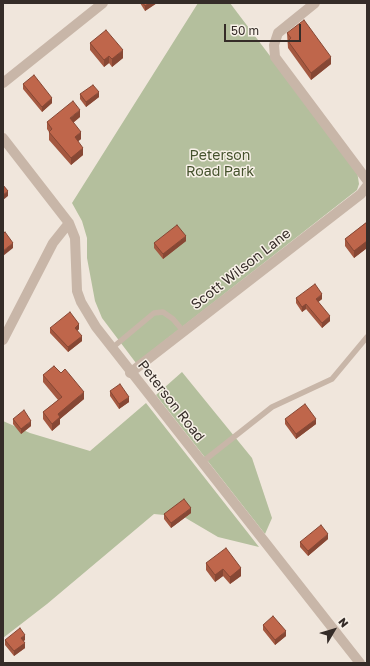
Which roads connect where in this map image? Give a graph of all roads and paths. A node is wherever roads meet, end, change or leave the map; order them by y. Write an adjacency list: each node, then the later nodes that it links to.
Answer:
1 (103, 3): 3 (street)
2 (315, 3): 5 (street)
3 (3, 83)
4 (3, 138): 7 (street, Peterson Road)
5 (367, 180)
6 (367, 186): 8 (street, Scott Wilson Lane)
7 (69, 223): 10 (street); 11 (street, Peterson Road)
8 (184, 332): 11 (lane); 12 (street, Scott Wilson Lane)
9 (367, 338): 13 (lane)
10 (3, 340)
11 (112, 348): 12 (street, Peterson Road)
12 (130, 373): 13 (street, Peterson Road)
13 (202, 463): 14 (street, Peterson Road)
14 (360, 663)

